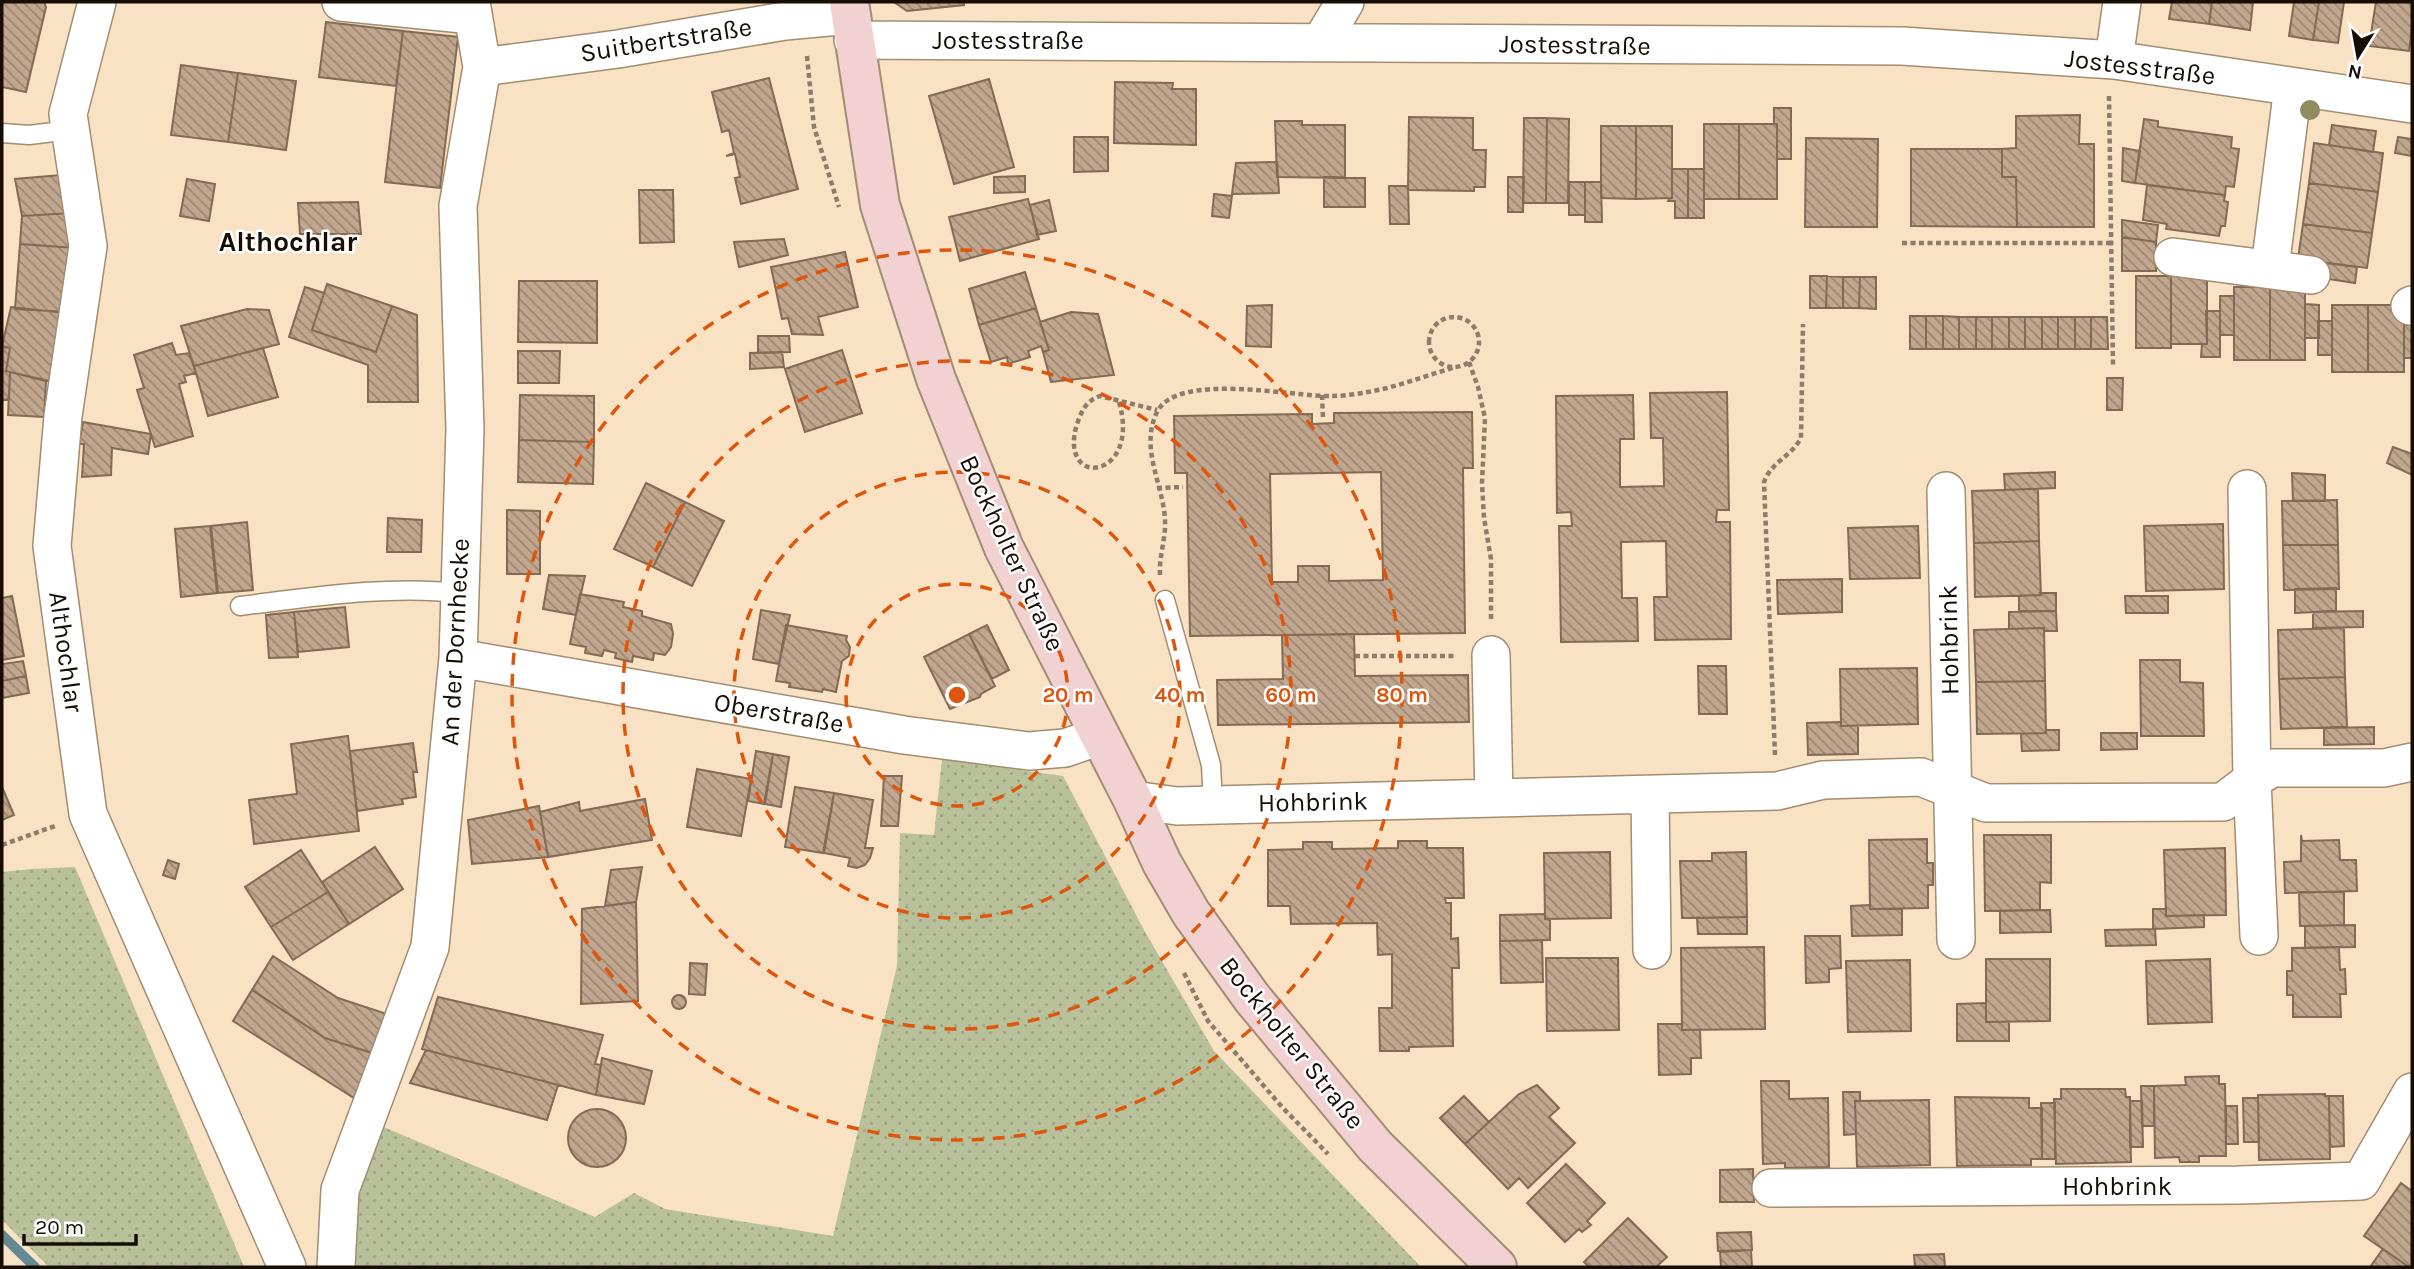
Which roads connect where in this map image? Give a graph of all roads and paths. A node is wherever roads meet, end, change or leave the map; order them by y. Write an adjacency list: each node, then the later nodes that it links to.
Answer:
1 (97, 2): 12 (street, Althochlar)
2 (341, 2): 5 (street)
3 (1345, 2): 7 (street)
4 (2122, 2): 8 (street)
5 (472, 8): 9 (street, An der Dornhecke)
6 (851, 19): 7 (street, Jostesstraße); 9 (street, Suitbertstraße); 37 (street, Bockholter Straße)
7 (1321, 42): 8 (street, Jostesstraße)
8 (2114, 60): 10 (street, Jostesstraße); 15 (path)
9 (482, 67): 31 (street, An der Dornhecke)
10 (2293, 88): 11 (street, Jostesstraße); 17 (street)
11 (2412, 104)
12 (70, 130): 13 (lane); 46 (street, Althochlar)
13 (2, 133)
14 (1902, 243): 15 (path)
15 (2111, 243): 21 (path)
16 (2173, 257): 17 (street)
17 (2270, 268): 18 (street)
18 (2311, 275)
19 (1802, 324): 41 (path)
20 (1469, 362): 22 (path); 22 (path); 34 (path)
21 (2113, 366)
22 (1456, 367): 23 (path)
23 (1322, 395): 25 (path); 26 (path)
24 (1119, 402): 24 (path); 25 (path)
25 (1157, 411): 28 (path)
26 (1324, 418)
27 (1182, 487): 28 (path)
28 (1157, 488): 32 (path)
29 (2247, 489): 39 (street)
30 (1946, 491): 40 (street, Hohbrink)
31 (460, 593): 33 (lane); 36 (street, An der Dornhecke)
32 (1165, 600): 45 (lane)
33 (240, 606)
34 (1491, 655): 35 (path); 43 (street)
35 (1355, 656)
36 (458, 658): 37 (street, Oberstraße); 54 (street, An der Dornhecke)
37 (1100, 736): 44 (street, Bockholter Straße)
38 (2412, 762): 39 (street, Hohbrink)
39 (2252, 780): 40 (street, Hohbrink); 48 (street)
40 (1951, 788): 41 (street, Hohbrink); 49 (street, Hohbrink)
41 (1777, 791): 42 (street, Hohbrink)
42 (1650, 794): 43 (street, Hohbrink); 50 (street)
43 (1494, 798): 45 (street, Hohbrink)
44 (1133, 800): 45 (street, Hohbrink); 55 (street, Bockholter Straße)
45 (1213, 805)
46 (88, 814): 47 (path); 53 (street, Althochlar)
47 (2, 845)
48 (2259, 936)
49 (1956, 940)
50 (1652, 950)
51 (2412, 1092): 52 (street, Hohbrink)
52 (1770, 1188)
53 (287, 1267)
54 (336, 1267)
55 (1497, 1267)

